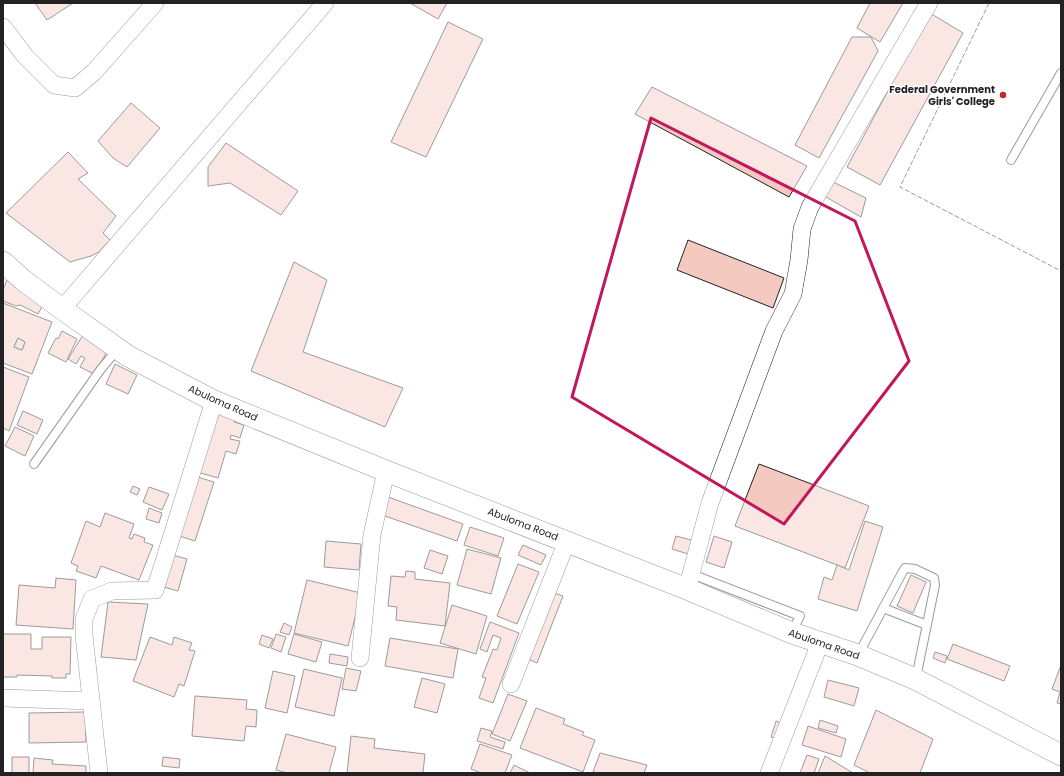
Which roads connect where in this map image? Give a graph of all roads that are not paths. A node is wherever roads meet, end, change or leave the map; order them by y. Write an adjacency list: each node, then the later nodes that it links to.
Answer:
1 (155, 3): 4 (street)
2 (325, 3): 8 (street)
3 (929, 3): 14 (street)
4 (3, 27)
5 (1061, 73): 6 (lane)
6 (1011, 160)
7 (7, 268): 8 (street, Abuloma Road)
8 (62, 309): 9 (street, Abuloma Road)
9 (118, 349): 10 (street, Abuloma Road); 11 (lane)
10 (214, 401): 12 (street, Abuloma Road); 23 (street)
11 (34, 464)
12 (386, 471): 13 (street, Abuloma Road); 19 (street)
13 (567, 541): 14 (street, Abuloma Road); 21 (street)
14 (690, 582): 17 (street, Abuloma Road)
15 (883, 608): 16 (lane); 16 (lane); 18 (lane)
16 (927, 625): 20 (lane)
17 (820, 643): 18 (street, Abuloma Road); 26 (street)
18 (858, 655): 20 (street, Abuloma Road)
19 (360, 658)
20 (915, 679): 24 (street, Abuloma Road)
21 (511, 684)
22 (3, 698): 23 (street)
23 (91, 702): 25 (street)
24 (1061, 755)
25 (99, 773)
26 (769, 773)

